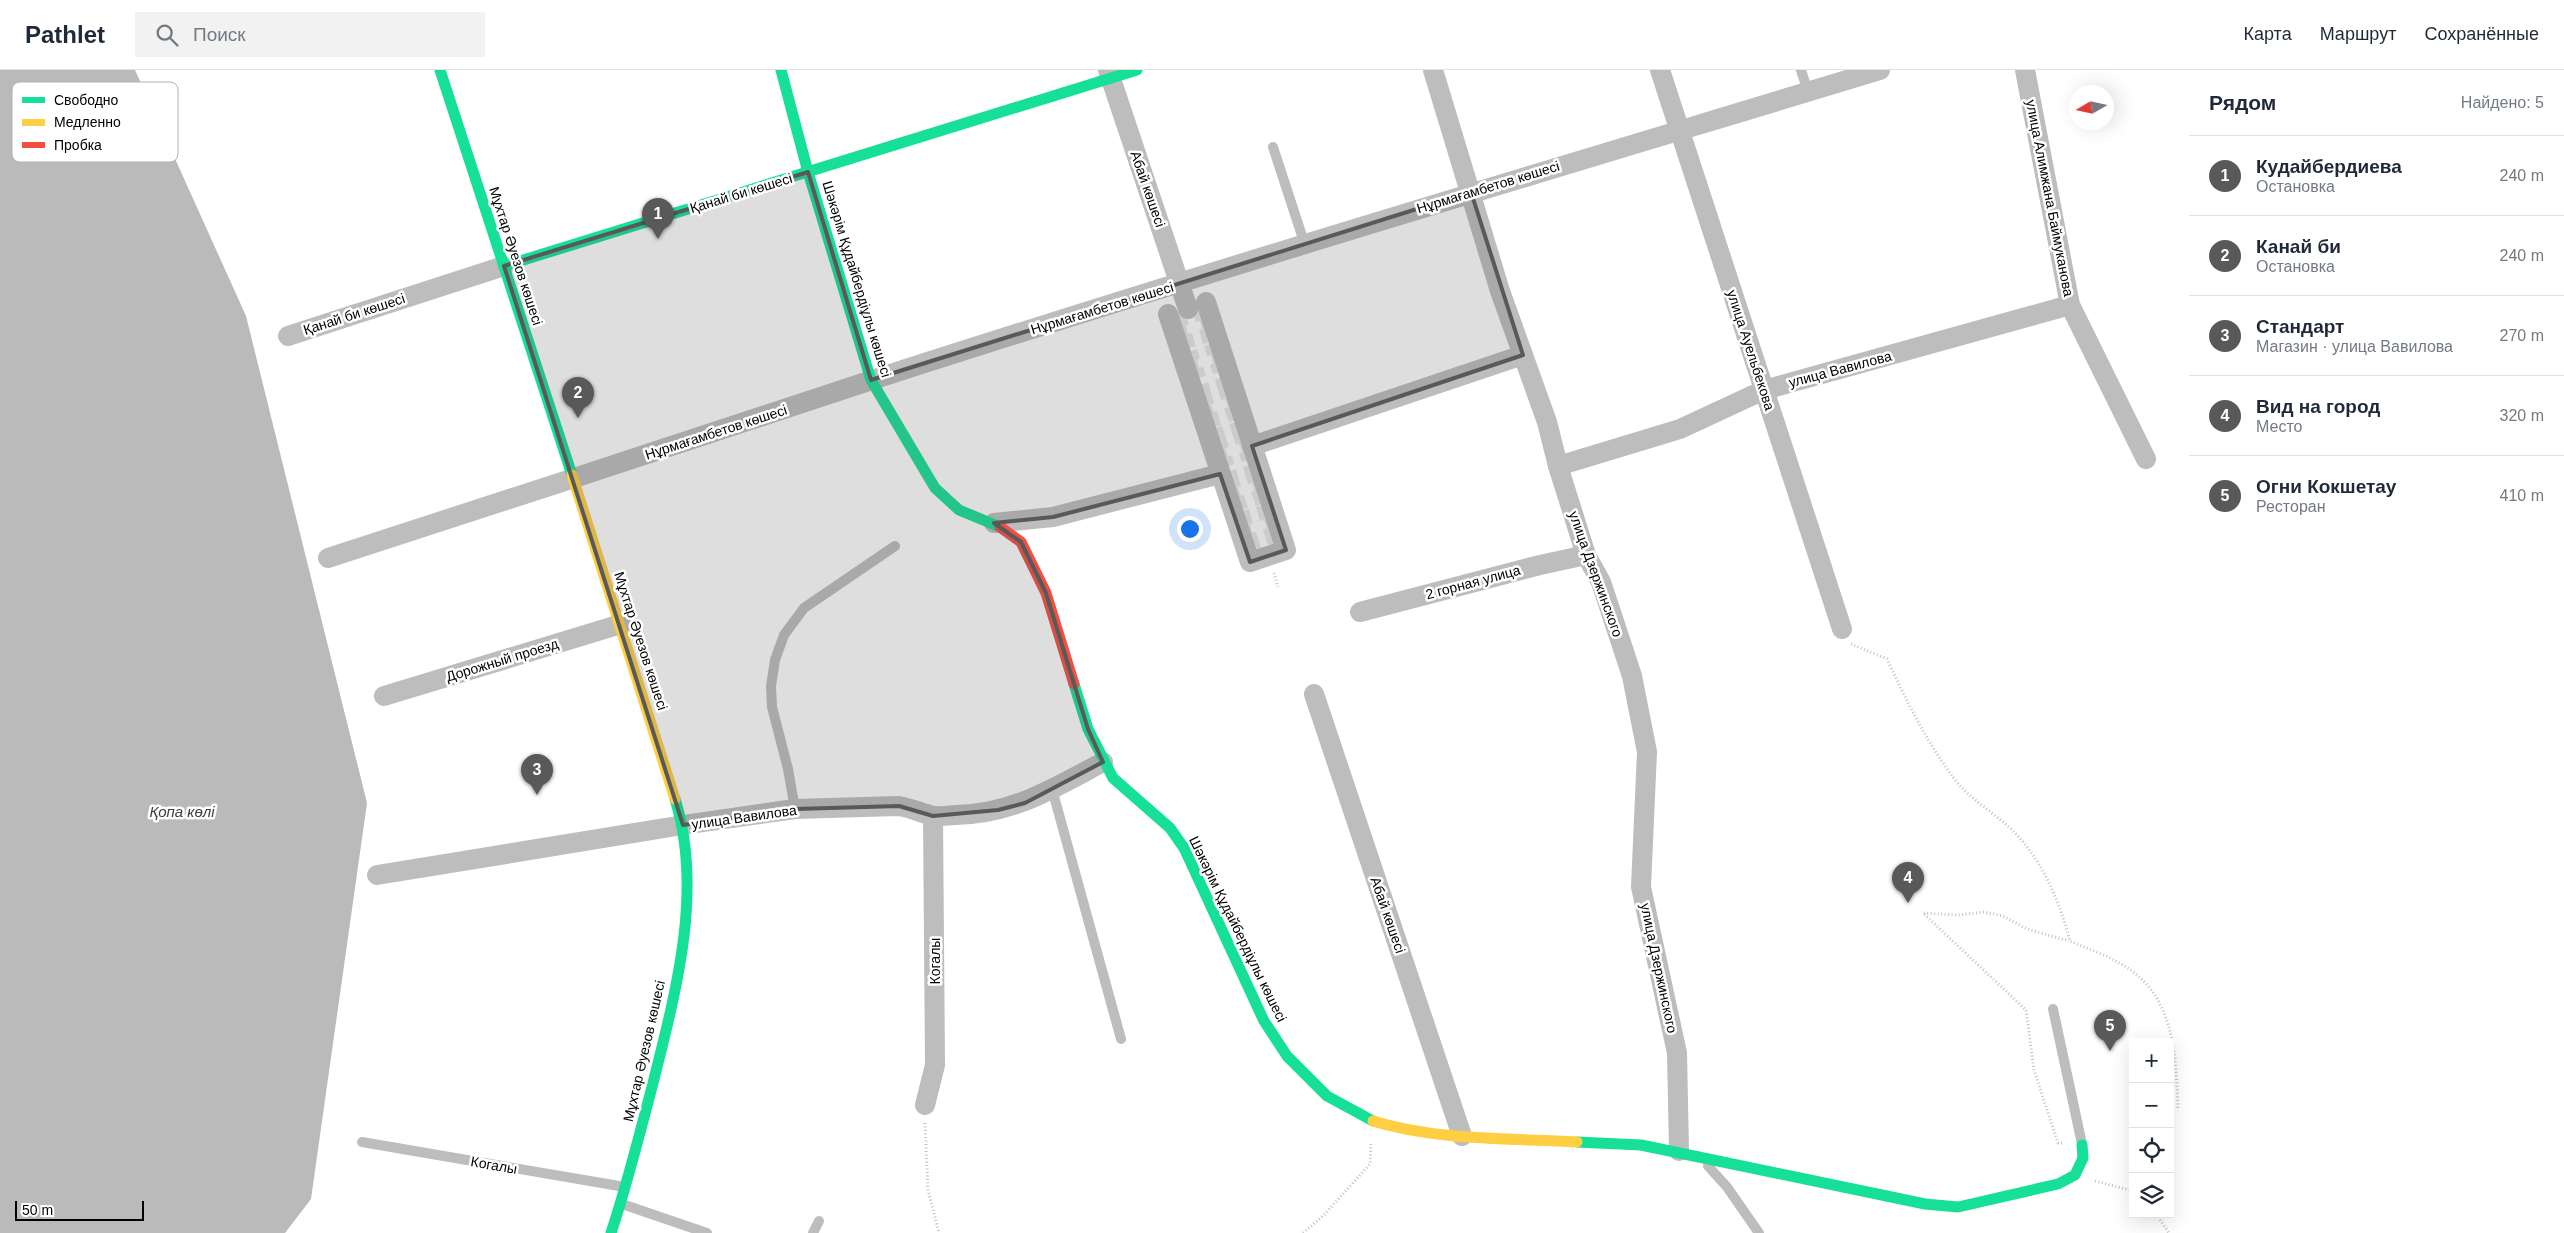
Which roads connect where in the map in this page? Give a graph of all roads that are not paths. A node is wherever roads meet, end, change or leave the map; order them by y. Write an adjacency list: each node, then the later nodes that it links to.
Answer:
1 (440, 70): 16 (street, Мұхтар Әуезов көшесі)
2 (781, 70): 13 (street, Шәкәрім Құдайбердіұлы көшесі)
3 (1137, 70): 9 (street, Қанай би көшесі)
4 (1433, 70): 14 (street, улица Дзержинского)
5 (1660, 70): 11 (street, улица Ауельбекова)
6 (1802, 70): 10 (lane)
7 (1880, 70): 10 (street, Нұрмағамбетов көшесі)
8 (2025, 70): 18 (street, улица Алимжана Баймуканова)
9 (1110, 74): 13 (street, Қанай би көшесі); 17 (street, Абай көшесі)
10 (1808, 92): 11 (street, Нұрмағамбетов көшесі)
11 (1679, 129): 14 (street, Нұрмағамбетов көшесі); 23 (street, улица Ауельбекова)
12 (1273, 147): 15 (lane)
13 (808, 172): 16 (street, Қанай би көшесі); 22 (street, Шәкәрім Құдайбердіұлы көшесі)
14 (1471, 192): 15 (street, Нұрмағамбетов көшесі); 21 (street, улица Дзержинского)
15 (1305, 245): 17 (street, Нұрмағамбетов көшесі)
16 (504, 266): 20 (street, Қанай би көшесі); 28 (street, Мұхтар Әуезов көшесі)
17 (1180, 284): 22 (street, Нұрмағамбетов көшесі); 24 (street, Абай көшесі)
18 (2070, 305): 23 (street, улица Вавилова); 25 (street, улица Алимжана Баймуканова)
19 (1168, 314): 27 (street)
20 (288, 336)
21 (1523, 355): 24 (street); 26 (street, улица Дзержинского)
22 (871, 380): 28 (street, Нұрмағамбетов көшесі); 29 (street, Шәкәрім Құдайбердіұлы көшесі)
23 (1764, 390): 26 (street, улица Вавилова); 35 (street, улица Ауельбекова)
24 (1252, 446): 27 (street, Абай көшесі)
25 (2146, 459)
26 (1558, 466): 31 (street, улица Дзержинского)
27 (1220, 474): 29 (street)
28 (572, 480): 32 (street, Нұрмағамбетов көшесі); 34 (street, Мұхтар Әуезов көшесі)
29 (994, 523): 38 (street, Шәкәрім Құдайбердіұлы көшесі)
30 (895, 546): 40 (lane)
31 (1586, 555): 33 (street, 2 горная улица); 50 (street, улица Дзержинского)
32 (328, 558)
33 (1360, 612)
34 (621, 624): 37 (street, Дорожный проезд); 42 (street, Мұхтар Әуезов көшесі)
35 (1842, 629)
36 (1314, 694): 47 (street, Абай көшесі)
37 (384, 696)
38 (1103, 762): 39 (street, улица Вавилова); 47 (street, Шәкәрім Құдайбердіұлы көшесі)
39 (1052, 789): 41 (street, улица Вавилова); 45 (lane)
40 (795, 809): 41 (street, улица Вавилова); 42 (street, улица Вавилова)
41 (933, 816): 46 (street, Когалы)
42 (683, 825): 43 (street, улица Вавилова); 52 (street, Мұхтар Әуезов көшесі)
43 (377, 875)
44 (2053, 1009): 49 (lane)
45 (1121, 1039)
46 (925, 1105)
47 (1462, 1136): 50 (street, Шәкәрім Құдайбердіұлы көшесі)
48 (362, 1142): 52 (lane, Когалы)
49 (2082, 1145): 51 (street, Шәкәрім Құдайбердіұлы көшесі)
50 (1679, 1151): 51 (street, Шәкәрім Құдайбердіұлы көшесі)
51 (1699, 1156): 58 (lane)
52 (626, 1187): 53 (street, Мұхтар Әуезов көшесі)
53 (621, 1204): 55 (street, Мұхтар Әуезов көшесі); 56 (lane)
54 (819, 1221): 57 (lane)
55 (610, 1233)
56 (707, 1233)
57 (813, 1233)
58 (1760, 1233)

